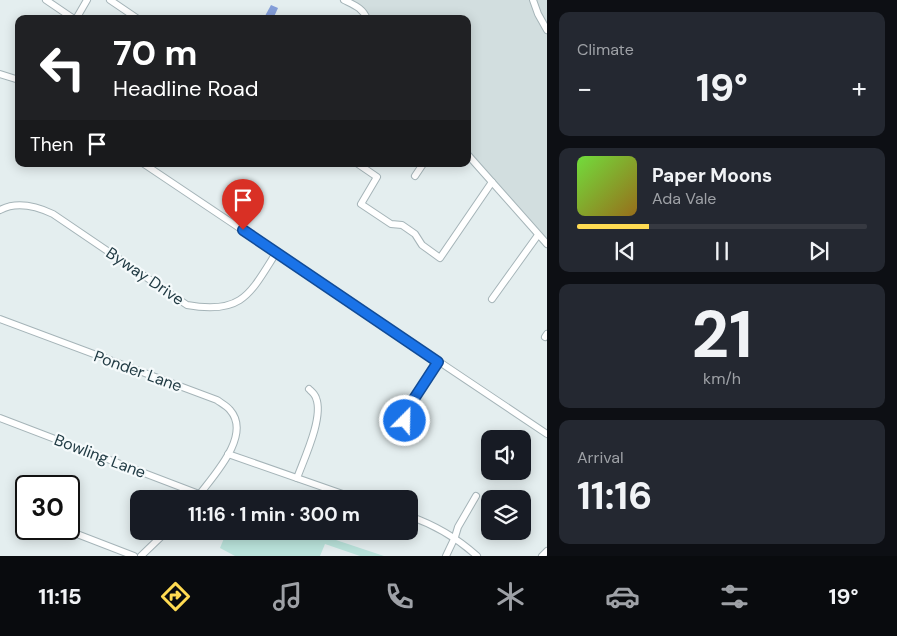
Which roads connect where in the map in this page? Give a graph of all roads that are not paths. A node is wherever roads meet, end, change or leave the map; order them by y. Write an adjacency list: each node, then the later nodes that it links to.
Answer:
1 (46, 0): 6 (street)
2 (87, 0): 7 (street)
3 (110, 0): 8 (street)
4 (344, 0): 9 (street)
5 (533, 0): 10 (street)
6 (69, 15)
7 (78, 15)
8 (132, 15)
9 (365, 15)
10 (547, 30)
11 (0, 74): 12 (street)
12 (15, 79)
13 (471, 158): 18 (street)
14 (148, 167): 22 (street)
15 (363, 167): 18 (street)
16 (421, 167): 17 (street)
17 (415, 176)
18 (492, 182): 20 (street)
19 (0, 210): 22 (street, Byway Drive)
20 (538, 235): 21 (street); 23 (street)
21 (547, 244)
22 (276, 252): 25 (street)
23 (492, 299)
24 (0, 319): 30 (street, Ponder Lane)
25 (438, 362): 28 (street); 29 (street)
26 (309, 388): 31 (street)
27 (0, 418): 32 (street, Bowling Lane)
28 (405, 421)
29 (547, 434)
30 (228, 454): 31 (street); 33 (street)
31 (297, 478): 34 (street)
32 (183, 490)
33 (202, 490)
34 (331, 490)
35 (476, 496): 38 (street)
36 (418, 520): 38 (street)
37 (80, 535): 41 (street)
38 (456, 538): 43 (street); 44 (street)
39 (158, 540): 42 (street)
40 (547, 551): 45 (street)
41 (134, 556)
42 (141, 556)
43 (446, 556)
44 (477, 556)
45 (542, 556)

